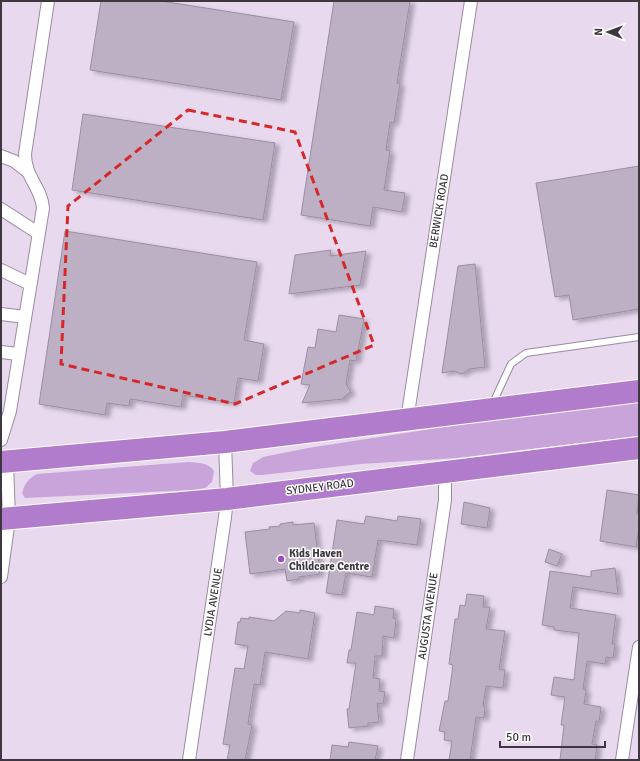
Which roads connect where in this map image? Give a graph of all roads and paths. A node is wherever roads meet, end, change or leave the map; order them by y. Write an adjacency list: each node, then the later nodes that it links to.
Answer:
1 (48, 1): 4 (street)
2 (471, 1): 19 (street, BERWICK ROAD)
3 (1, 156): 4 (street)
4 (27, 171): 6 (street)
5 (1, 209): 6 (street)
6 (38, 233): 8 (street)
7 (1, 270): 8 (street)
8 (30, 284): 10 (street)
9 (1, 314): 10 (street)
10 (25, 317): 13 (street)
11 (639, 337): 17 (lane)
12 (1, 352): 13 (street)
13 (18, 354): 15 (street)
14 (1, 387): 15 (street)
15 (14, 387): 18 (street)
16 (639, 391): 17 (highway)
17 (490, 410): 19 (highway)
18 (5, 411): 20 (street)
19 (407, 420): 21 (highway)
20 (1, 440)
21 (225, 442): 23 (highway); 25 (street, LYDIA AVENUE)
22 (639, 448): 24 (highway, SYDNEY ROAD)
23 (4, 462): 26 (street)
24 (442, 472): 25 (highway, SYDNEY ROAD); 30 (street, AUGUSTA AVENUE)
25 (227, 499): 26 (highway, SYDNEY ROAD); 29 (street, LYDIA AVENUE)
26 (5, 519): 27 (street)
27 (1, 577)
28 (639, 647): 31 (street)
29 (189, 760)
30 (407, 760)
31 (622, 760)

